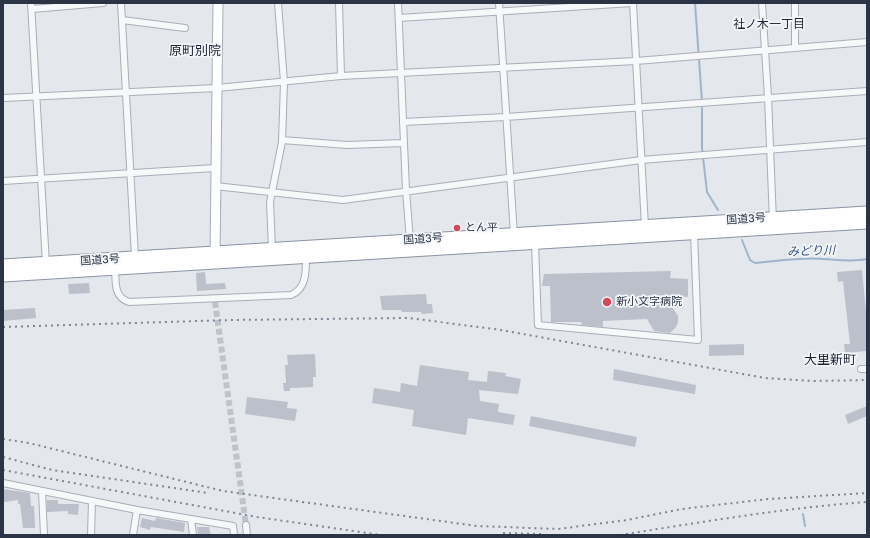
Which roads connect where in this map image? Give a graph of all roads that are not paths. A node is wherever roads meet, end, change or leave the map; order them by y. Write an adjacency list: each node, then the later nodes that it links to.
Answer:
1 (103, 3): 11 (street)
2 (121, 3): 14 (street)
3 (218, 3): 24 (street)
4 (278, 3): 23 (street)
5 (339, 3): 22 (street)
6 (398, 3): 13 (street)
7 (499, 3): 12 (street)
8 (632, 3): 12 (street); 19 (street)
9 (762, 3): 18 (street)
10 (795, 3): 17 (street)
11 (32, 6): 27 (street)
12 (500, 12): 13 (street); 20 (street)
13 (399, 18): 21 (street)
14 (122, 20): 15 (street); 26 (street)
15 (185, 28)
16 (867, 42): 17 (street)
17 (795, 47): 18 (street)
18 (764, 49): 19 (street); 28 (street)
19 (636, 61): 20 (street); 30 (street)
20 (503, 68): 21 (street); 31 (street)
21 (400, 74): 22 (street); 32 (street)
22 (341, 76): 23 (street)
23 (284, 82): 24 (street); 33 (street)
24 (218, 88): 26 (street); 38 (street)
25 (867, 90): 28 (street)
26 (126, 92): 27 (street); 39 (street)
27 (38, 95): 29 (street); 40 (street)
28 (768, 97): 30 (street); 36 (street)
29 (3, 98)
30 (637, 107): 31 (street); 37 (street)
31 (506, 117): 32 (street); 41 (street)
32 (403, 122): 35 (street)
33 (282, 140): 35 (street); 45 (street)
34 (867, 142): 36 (street)
35 (404, 143): 44 (street)
36 (770, 150): 37 (street); 47 (street)
37 (641, 160): 41 (street); 50 (street)
38 (215, 168): 39 (street); 43 (street)
39 (131, 174): 40 (street); 56 (street)
40 (41, 178): 42 (street); 60 (street)
41 (510, 178): 44 (street); 51 (street)
42 (3, 181)
43 (215, 186): 45 (street); 57 (street)
44 (406, 190): 45 (street); 53 (street)
45 (271, 192): 54 (street)
46 (867, 212): 47 (highway, 国道3号)
47 (773, 223): 48 (highway, 国道3号); 49 (highway, 国道3号)
48 (867, 223)
49 (694, 228): 50 (highway, 国道3号); 52 (street)
50 (645, 231): 51 (highway, 国道3号); 52 (highway, 国道3号)
51 (515, 239): 52 (highway, 国道3号); 53 (highway, 国道3号)
52 (535, 243)
53 (410, 245): 55 (highway, 国道3号)
54 (272, 248): 55 (highway, 国道3号); 57 (highway, 国道3号)
55 (306, 252): 57 (highway, 国道3号); 59 (street)
56 (135, 257): 57 (highway, 国道3号); 59 (highway, 国道3号)
57 (215, 258): 59 (highway, 国道3号)
58 (3, 265): 60 (highway, 国道3号)
59 (114, 265): 60 (highway, 国道3号)
60 (46, 268): 61 (highway, 国道3号)
61 (3, 276)
62 (3, 483): 63 (street)
63 (42, 491): 64 (street); 68 (street)
64 (92, 501): 65 (street); 69 (street)
65 (137, 510): 66 (street); 70 (street)
66 (192, 518): 71 (street); 72 (street)
67 (246, 525): 73 (street)
68 (44, 535)
69 (91, 535)
70 (133, 535)
71 (193, 535)
72 (234, 535)
73 (247, 535)

